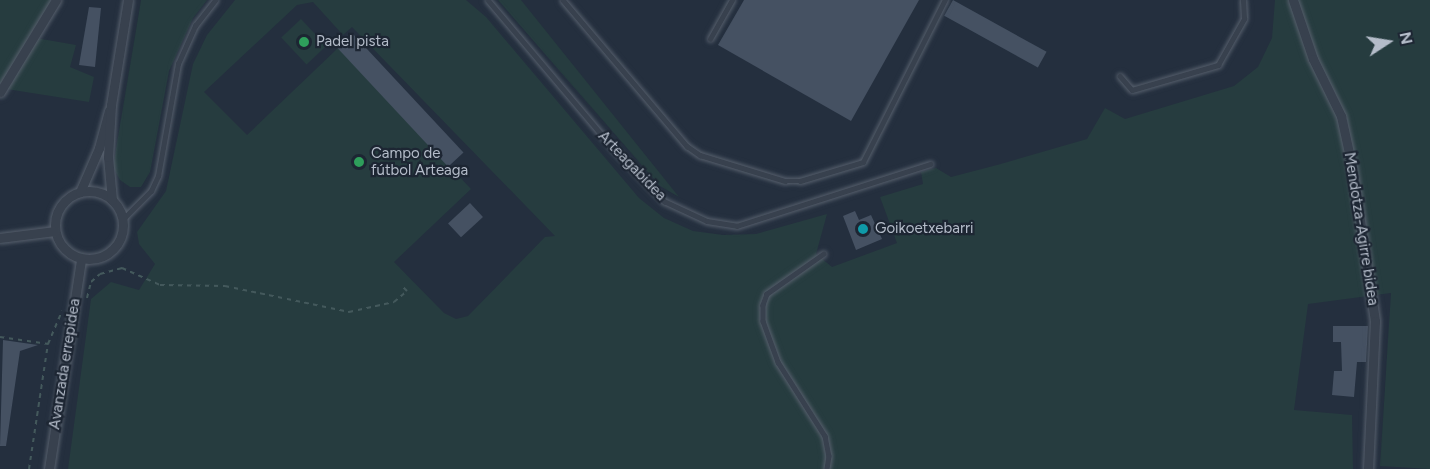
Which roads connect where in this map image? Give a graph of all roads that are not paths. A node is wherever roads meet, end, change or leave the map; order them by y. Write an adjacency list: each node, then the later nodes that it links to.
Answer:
1 (56, 0): 12 (street)
2 (128, 0): 13 (street)
3 (215, 0): 17 (lane)
4 (488, 0): 14 (lane, Arteagabidea)
5 (563, 0): 7 (lane)
6 (732, 0): 10 (lane)
7 (945, 0)
8 (1243, 0): 11 (lane)
9 (1293, 0): 24 (street, Mendotza-Agirre bidea)
10 (710, 39)
11 (1120, 76)
12 (0, 92)
13 (111, 105): 15 (street); 16 (street)
14 (930, 164)
15 (81, 192): 16 (street); 18 (street)
16 (112, 200): 17 (street)
17 (122, 220): 21 (street)
18 (55, 231): 19 (street); 21 (street)
19 (0, 238)
20 (824, 254): 23 (lane)
21 (81, 259): 22 (street, Avanzada errepidea)
22 (49, 469)
23 (827, 469)
24 (1368, 469)

